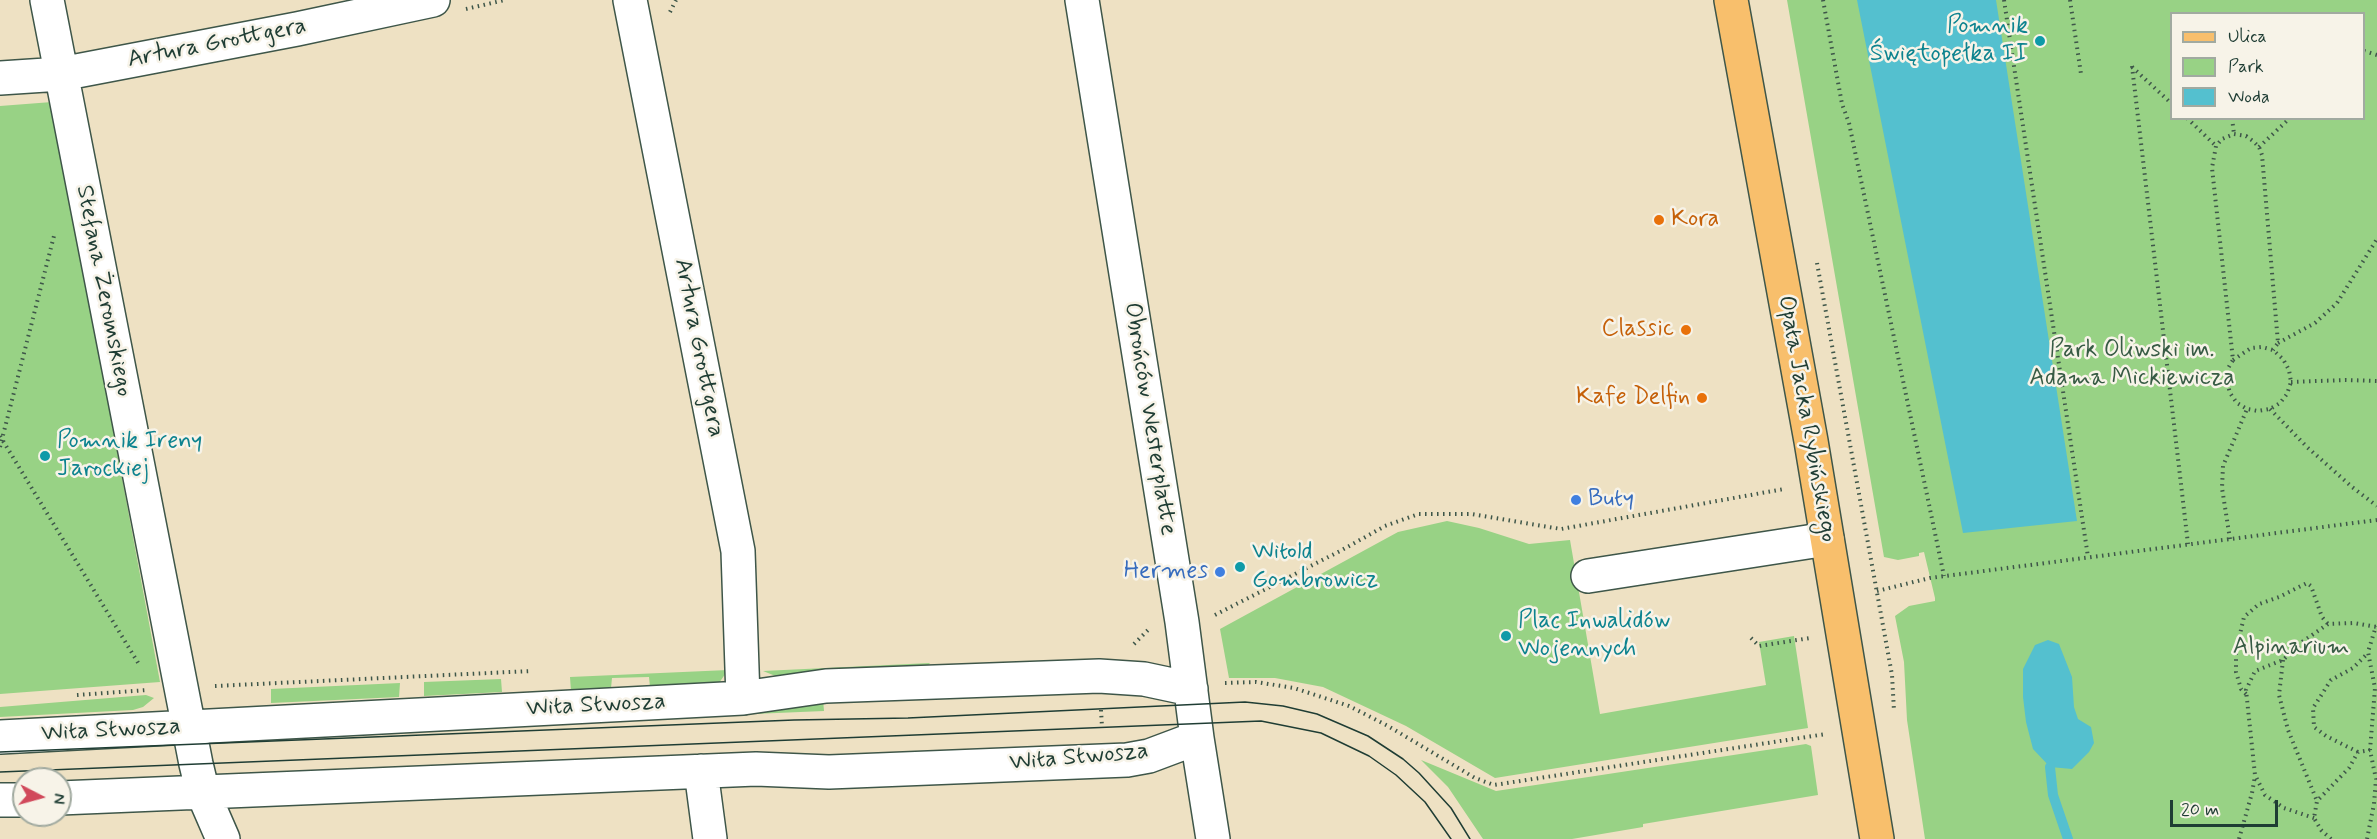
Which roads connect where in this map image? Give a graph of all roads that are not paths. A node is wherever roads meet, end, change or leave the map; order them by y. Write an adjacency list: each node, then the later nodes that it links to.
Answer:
1 (47, 0): 6 (street, Stefana Żeromskiego)
2 (433, 0): 6 (street, Artura Grottgera)
3 (630, 0): 11 (street, Artura Grottgera)
4 (1082, 0): 10 (street, Obrońców Westerplatte)
5 (1731, 0): 8 (main road, Opata Jacka Rybińskiego)
6 (61, 74): 7 (street, Artura Grottgera); 12 (street, Stefana Żeromskiego)
7 (0, 78)
8 (1827, 539): 9 (street); 21 (main road, Opata Jacka Rybińskiego)
9 (1588, 576)
10 (1204, 687): 11 (street, Wita Stwosza); 14 (street, Obrońców Westerplatte)
11 (743, 698): 12 (street, Wita Stwosza)
12 (189, 727): 13 (street, Wita Stwosza); 16 (street, Stefana Żeromskiego)
13 (0, 737)
14 (1197, 738): 15 (street, Wita Stwosza); 20 (street, Obrońców Westerplatte)
15 (701, 771): 16 (street, Wita Stwosza); 19 (street)
16 (203, 793): 17 (street, Wita Stwosza); 18 (street, Stefana Żeromskiego)
17 (72, 798)
18 (223, 839)
19 (710, 839)
20 (1213, 839)
21 (1877, 839)

